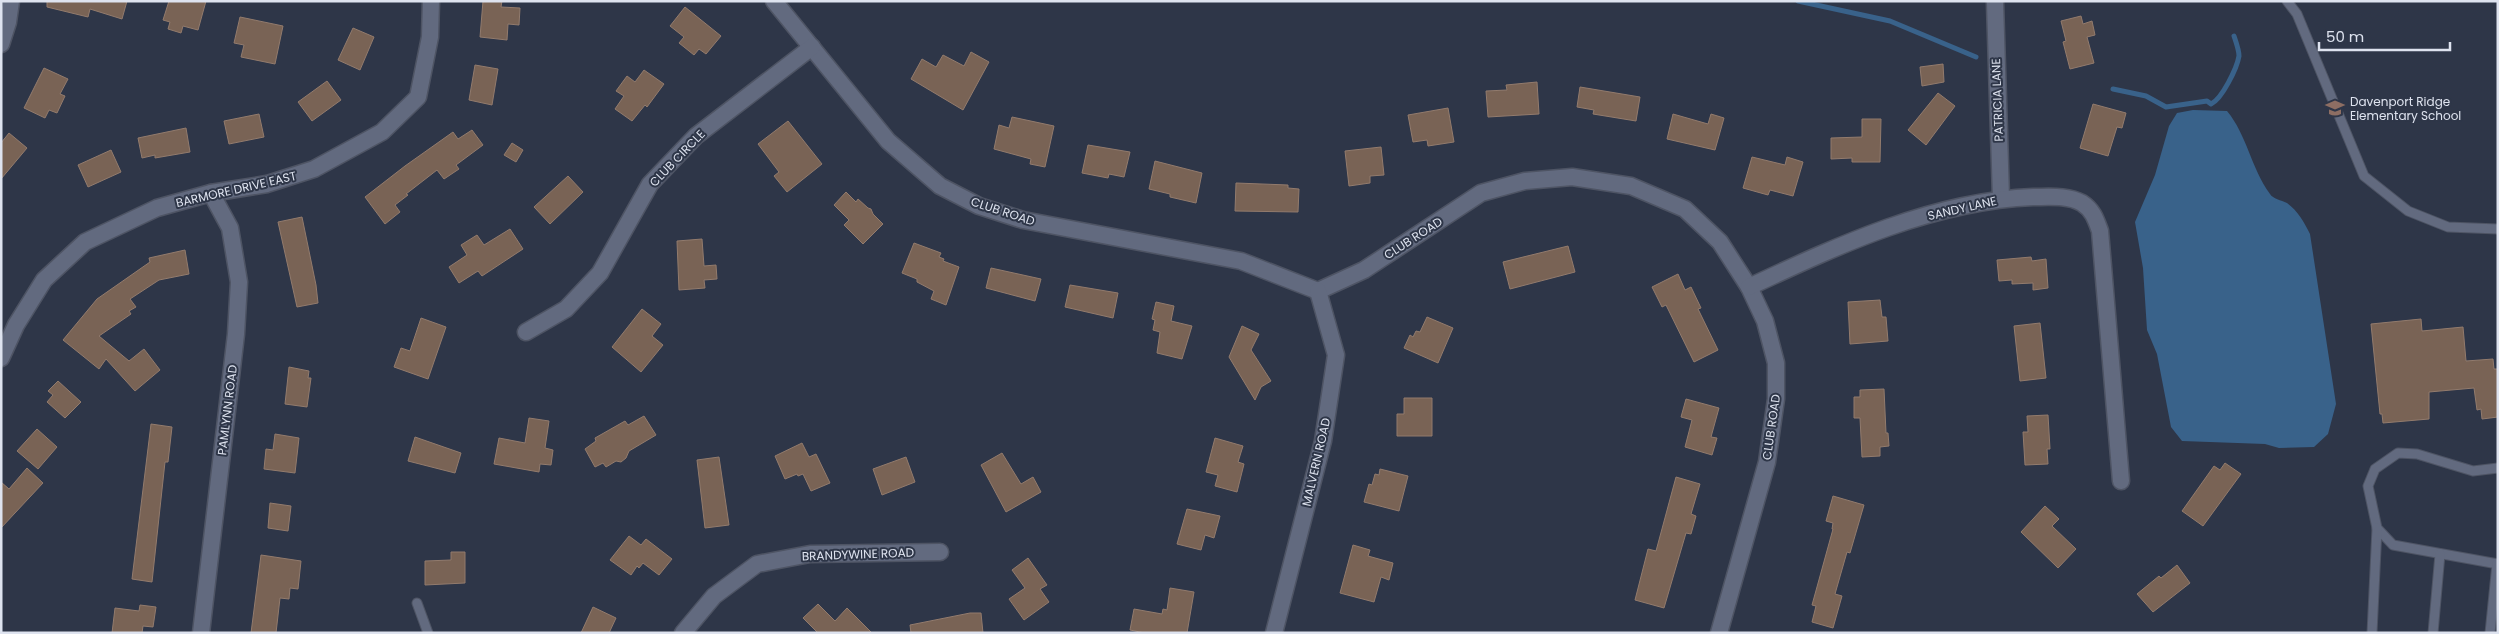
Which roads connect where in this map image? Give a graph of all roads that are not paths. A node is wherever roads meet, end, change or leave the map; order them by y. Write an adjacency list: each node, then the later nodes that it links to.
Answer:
1 (11, 1): 6 (street)
2 (431, 1): 8 (street, BARMORE DRIVE EAST)
3 (774, 1): 7 (street, CLUB ROAD)
4 (2287, 1): 10 (lane)
5 (1995, 2): 9 (street, PATRICIA LANE)
6 (1, 44)
7 (812, 47): 12 (street, CLUB ROAD); 13 (street, CLUB CIRCLE)
8 (211, 193): 14 (street, BARMORE DRIVE EAST); 22 (street, PAMLYNN ROAD)
9 (2000, 198): 11 (street, SANDY LANE); 16 (street, SANDY LANE)
10 (2498, 229)
11 (1749, 287): 12 (street, CLUB ROAD); 26 (street, CLUB ROAD)
12 (1318, 291): 25 (street, MALVERN ROAD)
13 (526, 332)
14 (1, 358)
15 (2498, 468): 17 (lane)
16 (2121, 481)
17 (2377, 528): 19 (lane); 27 (lane)
18 (940, 552): 24 (street, BRANDYWINE ROAD)
19 (2440, 554): 20 (lane); 28 (lane)
20 (2497, 564): 29 (lane)
21 (417, 603): 23 (lane)
22 (201, 633)
23 (428, 633)
24 (683, 633)
25 (1274, 633)
26 (1719, 633)
27 (2372, 633)
28 (2433, 633)
29 (2490, 633)

